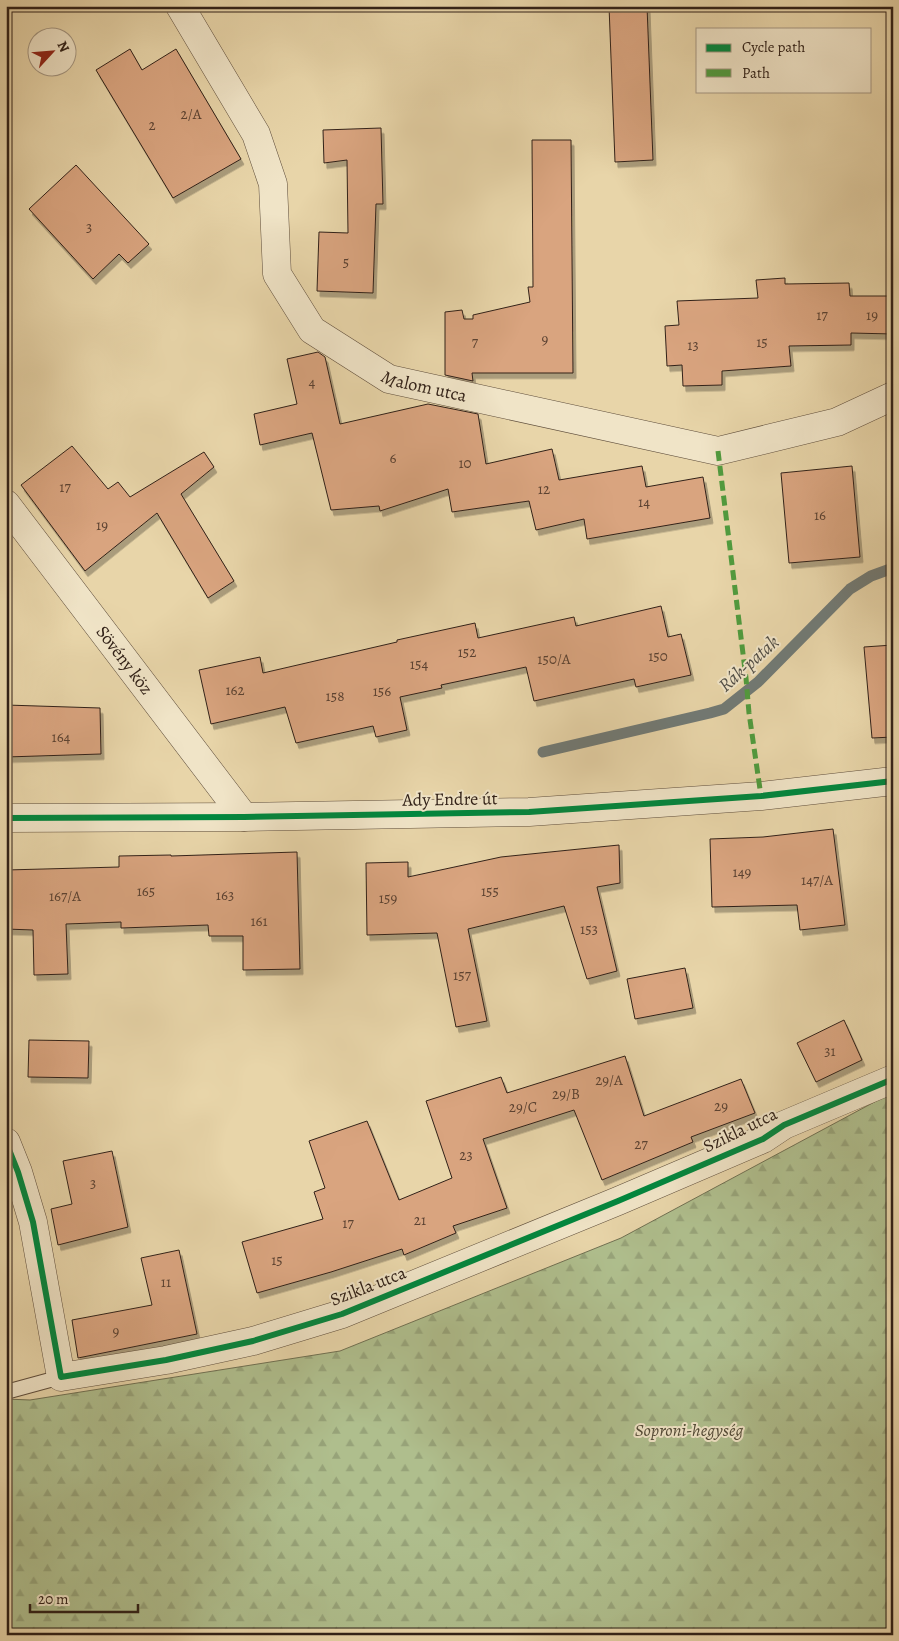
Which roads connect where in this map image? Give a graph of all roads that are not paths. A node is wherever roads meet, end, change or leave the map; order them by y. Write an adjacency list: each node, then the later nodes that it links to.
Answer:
1 (180, 6): 2 (street, Malom utca)
2 (893, 396)
3 (6, 504): 5 (street, Sövény köz)
4 (893, 781): 5 (street, Ady Endre út)
5 (244, 817): 6 (street, Ady Endre út)
6 (6, 818)
7 (893, 1079): 10 (street, Szikla utca)
8 (6, 1142): 9 (street)
9 (12, 1172): 10 (street)
10 (61, 1377): 11 (lane)
11 (6, 1392)

